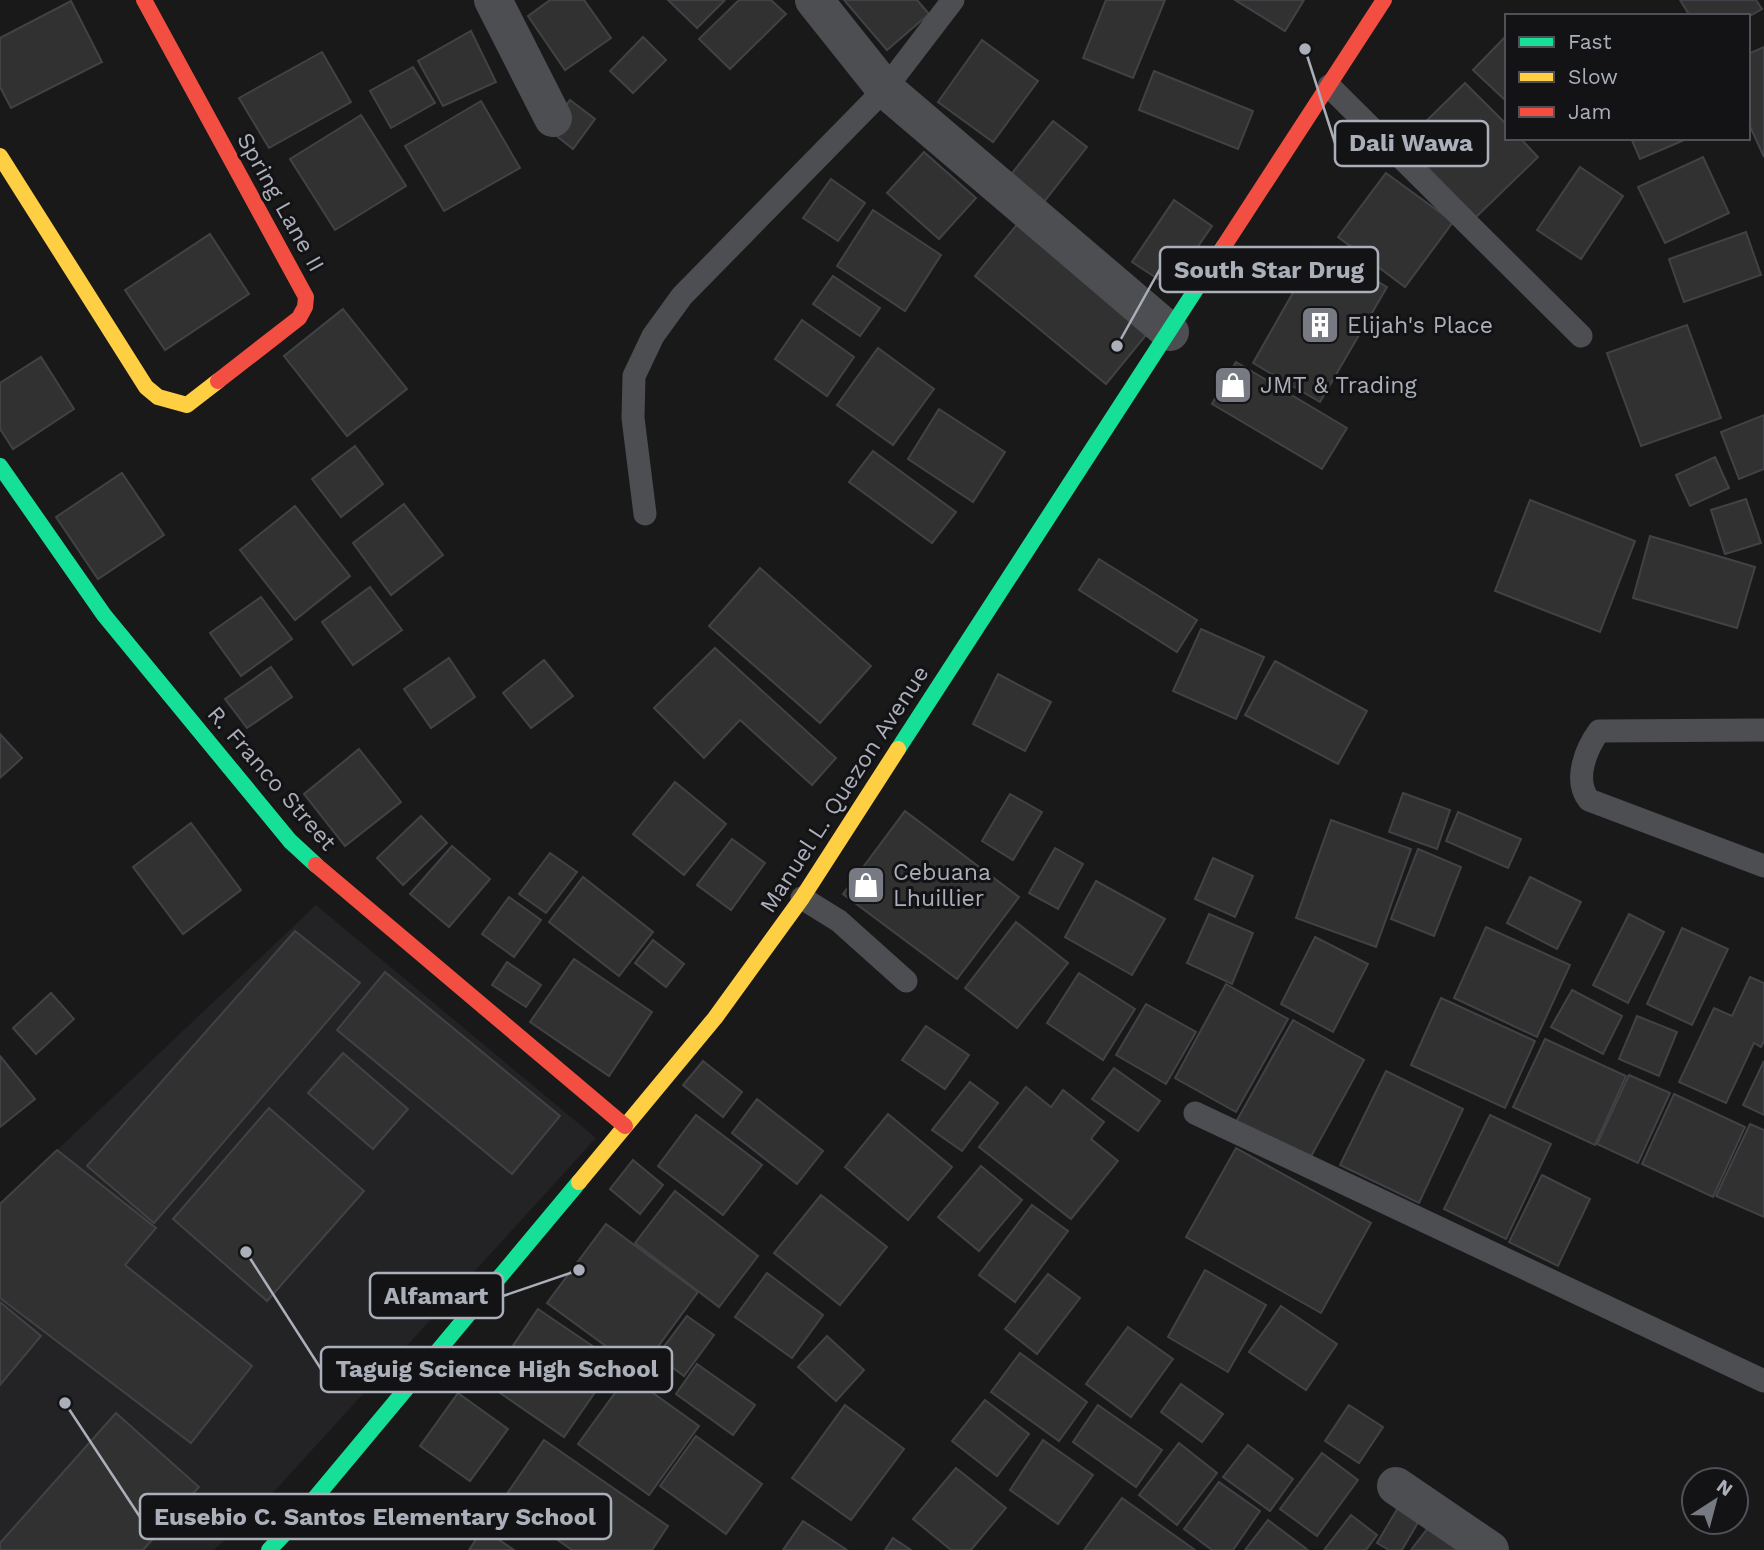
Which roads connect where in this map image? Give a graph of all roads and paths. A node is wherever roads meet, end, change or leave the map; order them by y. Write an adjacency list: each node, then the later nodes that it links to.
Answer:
1 (144, 0): 9 (main road, Spring Lane II)
2 (493, 0): 8 (street)
3 (814, 0): 7 (street)
4 (953, 0): 7 (lane)
5 (1384, 0): 6 (main road, Manuel L. Quezon Avenue)
6 (1329, 86): 10 (main road, Manuel L. Quezon Avenue); 11 (lane)
7 (885, 89): 10 (street); 13 (lane)
8 (553, 117)
9 (0, 156)
10 (1170, 332): 16 (main road, Manuel L. Quezon Avenue)
11 (1581, 336)
12 (0, 466): 19 (main road, R. Franco Street)
13 (645, 514)
14 (1764, 730): 15 (lane)
15 (1764, 866)
16 (802, 898): 17 (lane); 19 (main road, Manuel L. Quezon Avenue)
17 (906, 981)
18 (1195, 1113): 20 (lane)
19 (625, 1126): 22 (main road, Manuel L. Quezon Avenue)
20 (1764, 1381)
21 (1396, 1486): 23 (street)
22 (269, 1550)
23 (1490, 1550)

